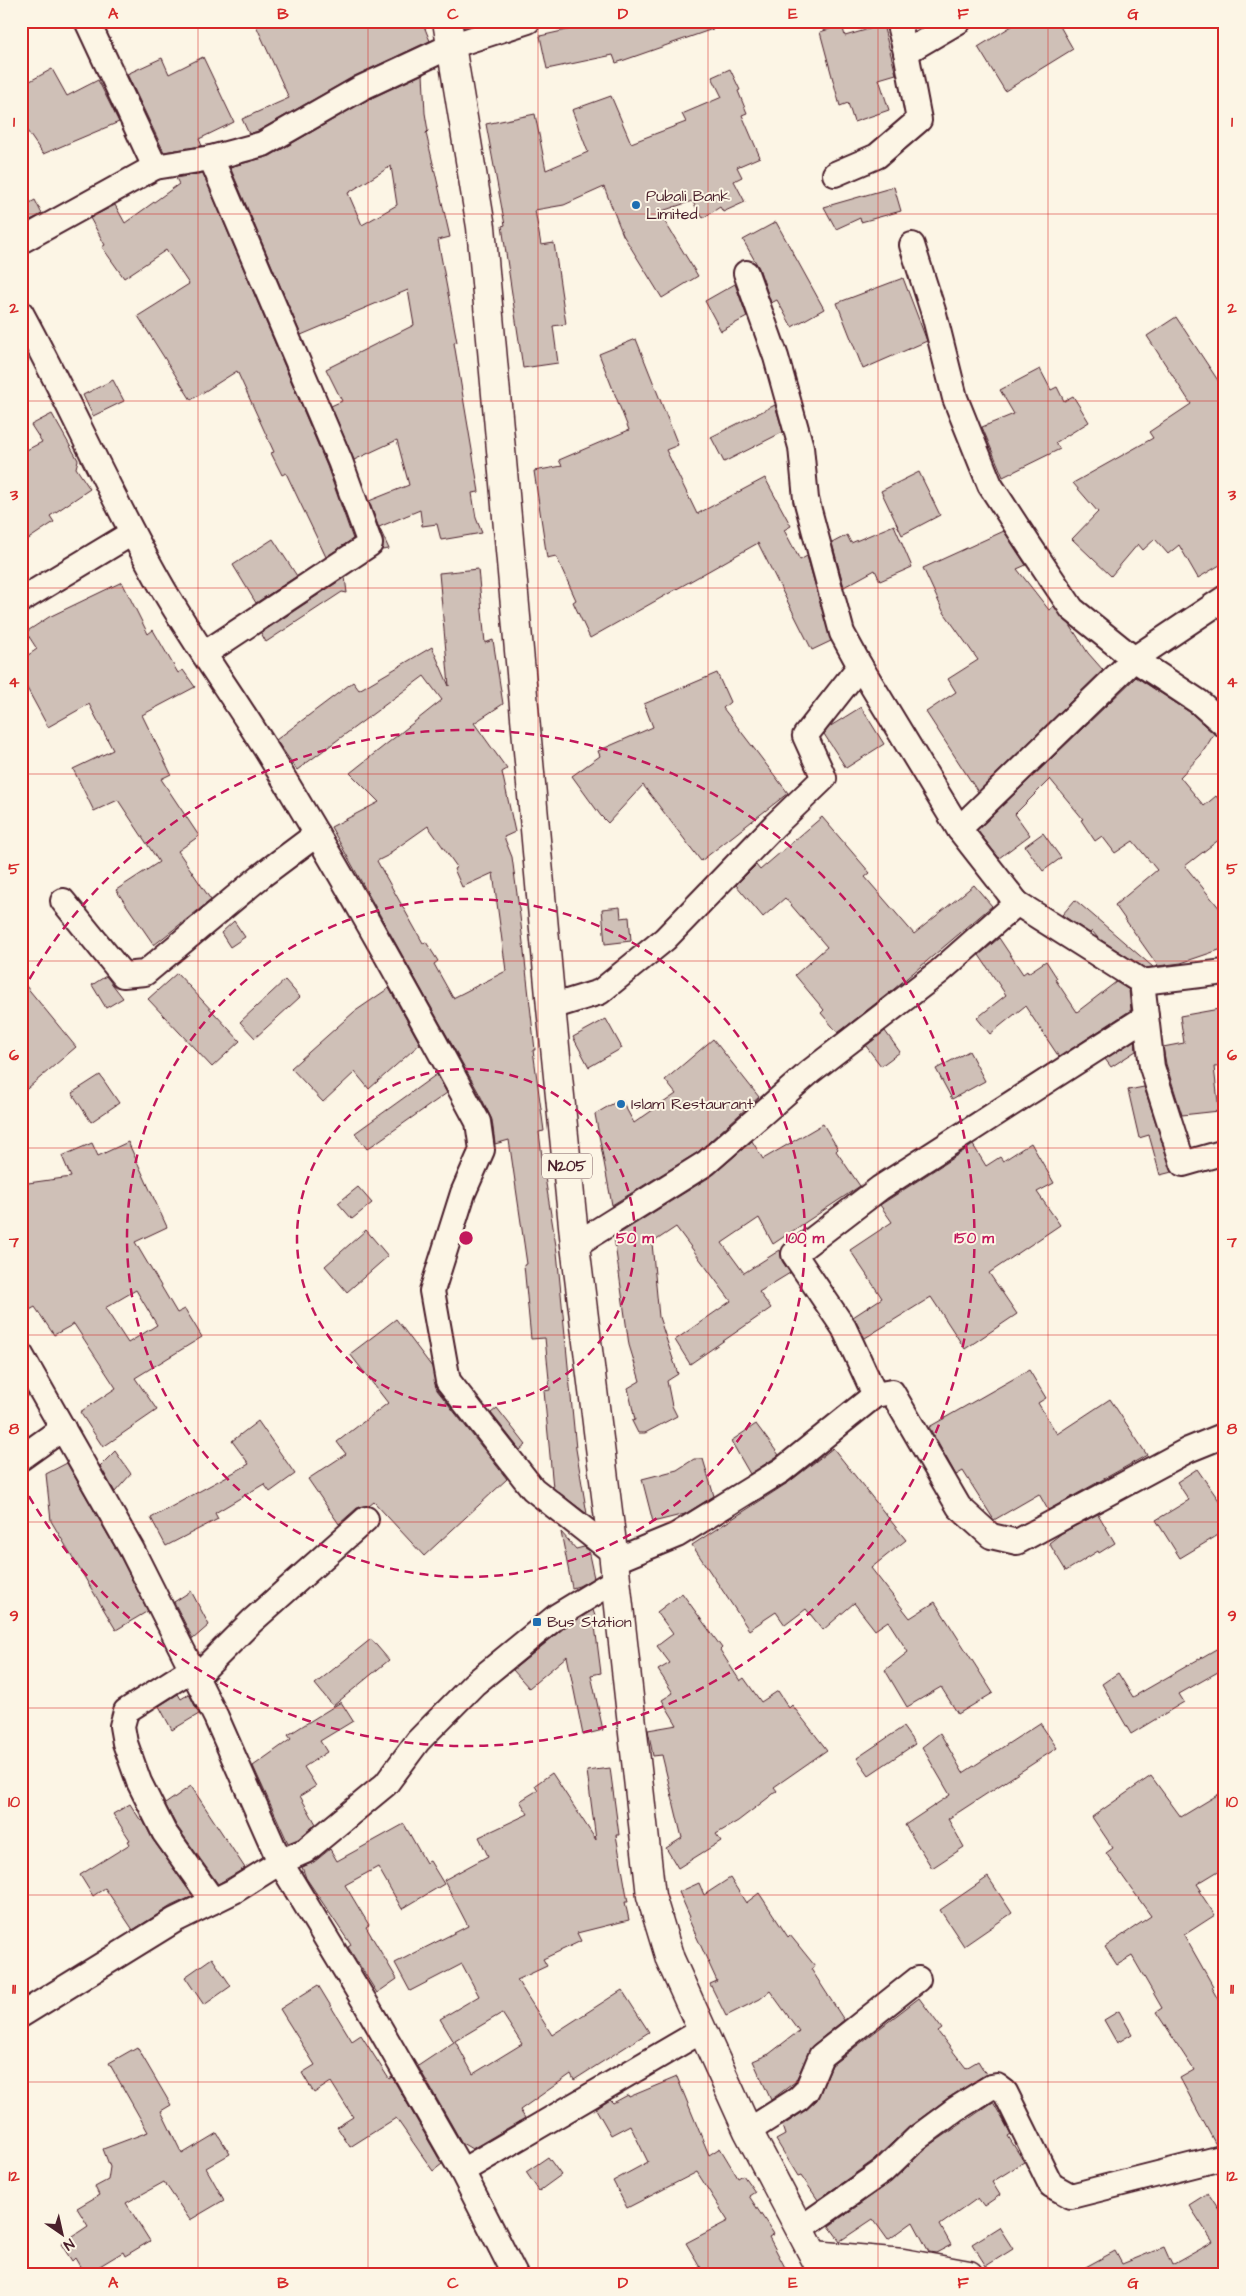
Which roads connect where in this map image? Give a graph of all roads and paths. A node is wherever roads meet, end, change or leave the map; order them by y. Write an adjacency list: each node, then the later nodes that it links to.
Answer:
1 (87, 21): 8 (street)
2 (528, 21): 5 (street)
3 (898, 21): 6 (street)
4 (959, 21): 6 (street)
5 (449, 34): 7 (street); 27 (main road, N205)
6 (906, 52): 9 (street)
7 (211, 158): 8 (street); 17 (street)
8 (154, 167): 10 (street)
9 (834, 174)
10 (21, 241)
11 (912, 245): 18 (street)
12 (746, 273): 19 (street)
13 (21, 313): 14 (street)
14 (132, 533): 16 (street); 17 (street)
15 (1225, 598): 18 (street)
16 (21, 600)
17 (204, 654): 22 (street)
18 (1134, 659): 20 (street); 21 (street)
19 (860, 666): 21 (street); 27 (street)
20 (1225, 725)
21 (959, 829): 24 (street)
22 (316, 834): 23 (street); 37 (street)
23 (63, 901)
24 (1017, 903): 26 (street); 30 (street)
25 (1225, 972): 26 (street)
26 (1142, 982): 28 (street)
27 (551, 1008): 30 (main road, N205)
28 (1146, 1017): 29 (street); 32 (street)
29 (1225, 1152)
30 (575, 1245): 37 (main road, N205)
31 (21, 1355): 33 (street)
32 (875, 1395): 34 (street); 37 (street)
33 (63, 1428): 35 (street); 38 (street)
34 (1225, 1435)
35 (21, 1458)
36 (366, 1519): 38 (street)
37 (615, 1564): 39 (street); 43 (main road, N205)
38 (194, 1673): 39 (street); 40 (street)
39 (280, 1862): 40 (street); 46 (street)
40 (213, 1901): 42 (street)
41 (918, 1979): 44 (street)
42 (21, 2015)
43 (703, 2030): 44 (main road, N205); 46 (street)
44 (748, 2131): 47 (main road, N205)
45 (1225, 2158): 47 (street)
46 (462, 2171): 49 (street)
47 (800, 2229): 48 (main road, N205)
48 (819, 2265): 50 (main road)
49 (515, 2275)
50 (969, 2275)

